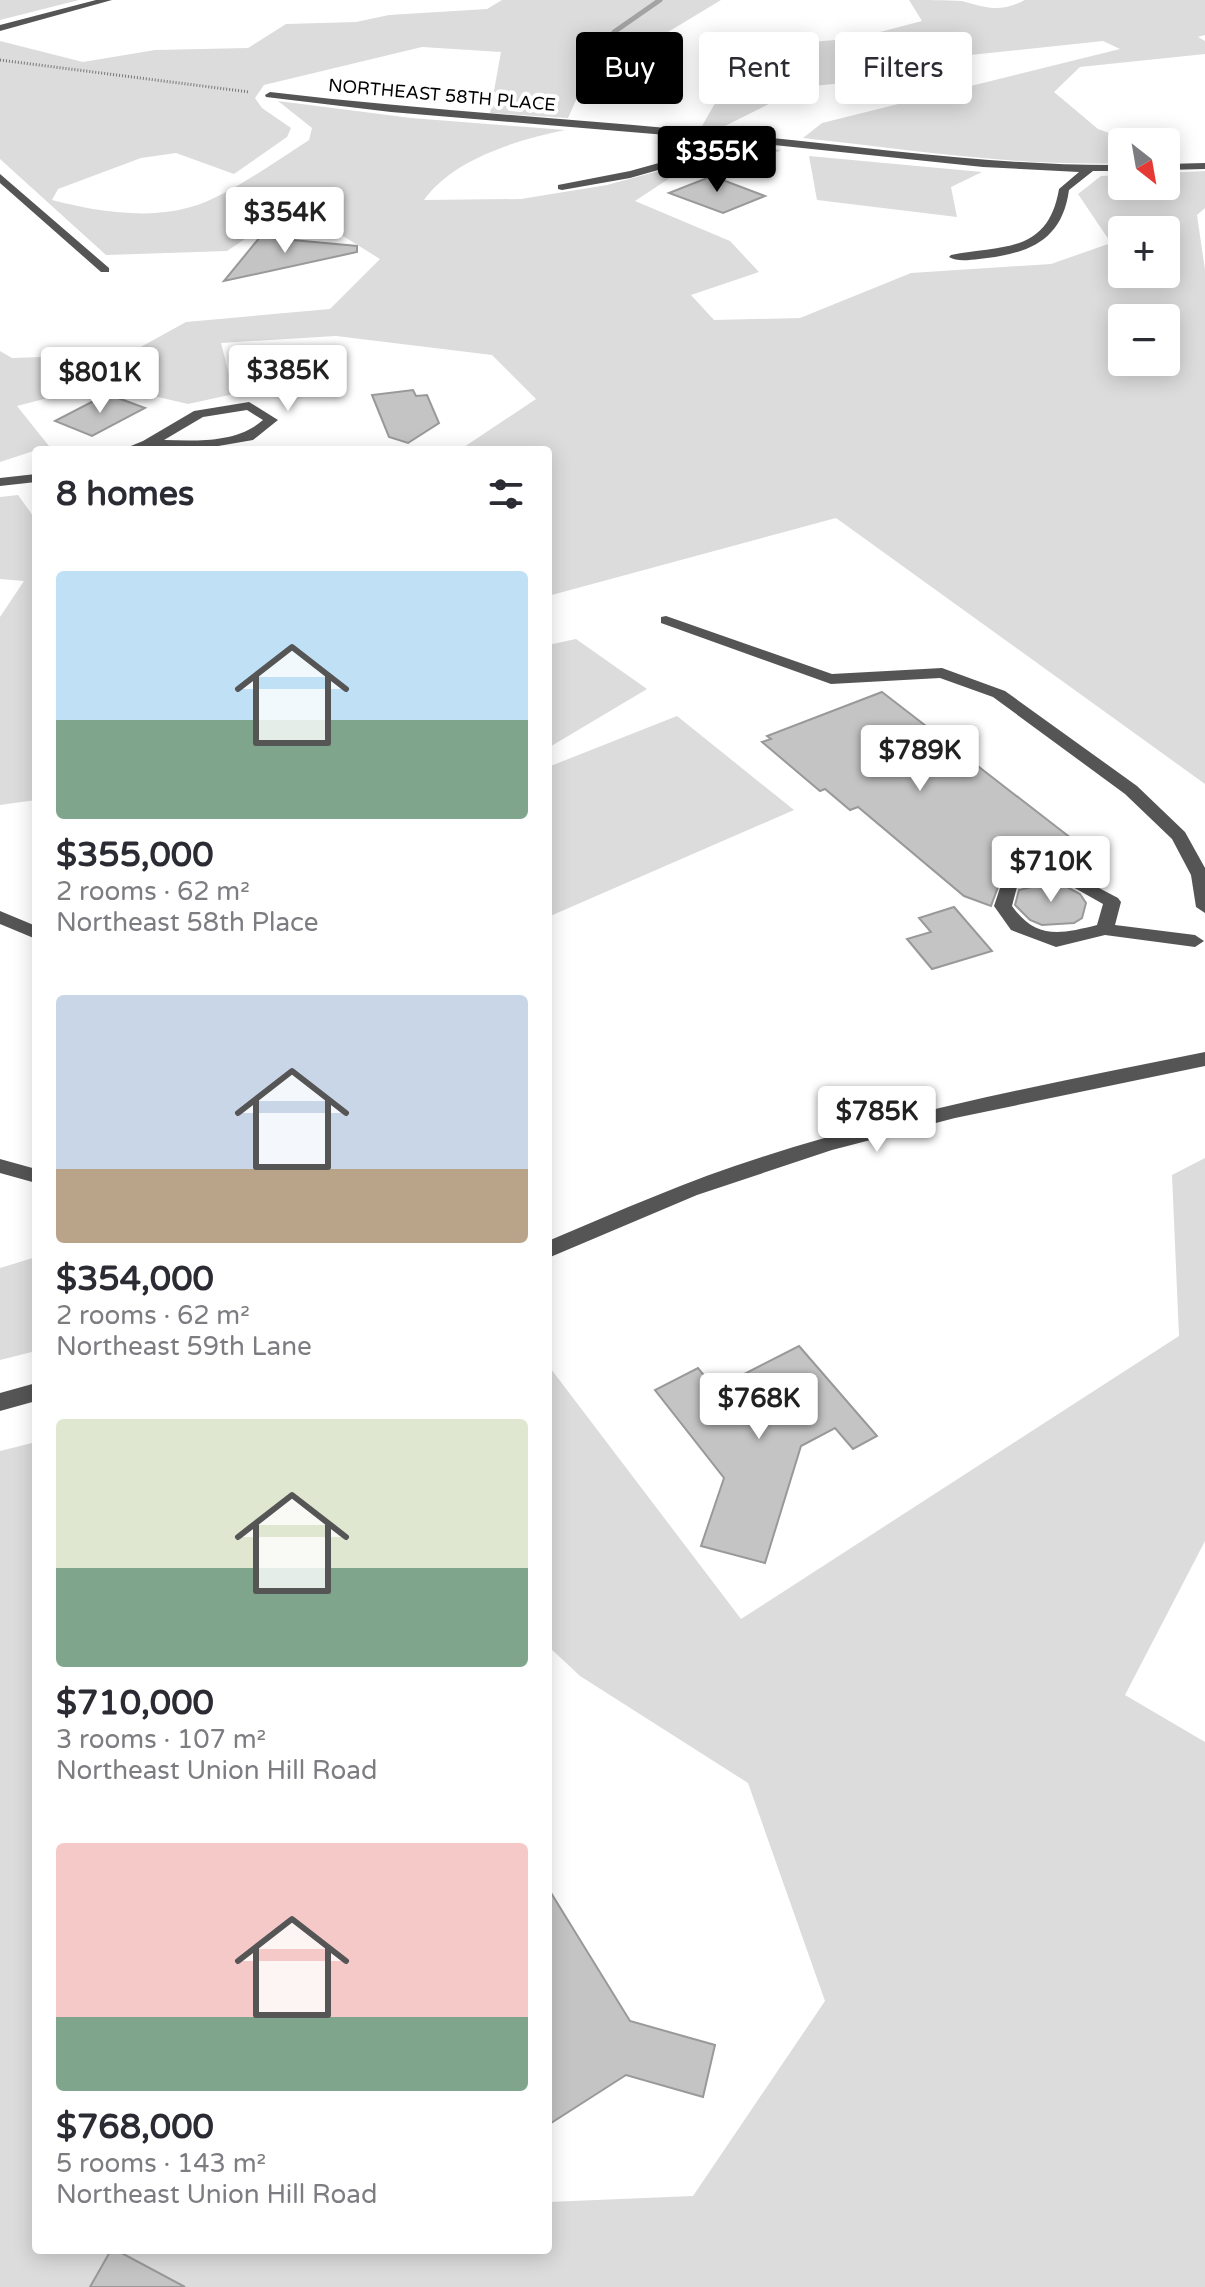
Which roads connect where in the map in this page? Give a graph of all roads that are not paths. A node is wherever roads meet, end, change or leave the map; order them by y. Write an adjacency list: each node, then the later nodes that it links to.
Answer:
1 (107, 0): 2 (street)
2 (0, 28)
3 (270, 95): 4 (street, NORTHEAST 58TH PLACE)
4 (754, 139): 8 (street, NORTHEAST 58TH PLACE); 10 (street)
5 (1205, 166): 6 (street)
6 (1180, 167)
7 (1108, 168): 8 (street, NORTHEAST 58TH PLACE)
8 (1089, 169): 11 (street)
9 (0, 177): 12 (street)
10 (562, 187)
11 (955, 257)
12 (105, 270)
13 (148, 444): 13 (street); 14 (street)
14 (141, 446)
15 (32, 478): 16 (street)
16 (0, 482)
17 (666, 620): 18 (street)
18 (1205, 910): 22 (street)
19 (0, 917): 21 (street)
20 (1105, 929): 20 (street); 22 (street)
21 (32, 931)
22 (1200, 945)
23 (1205, 1059): 26 (street)
24 (0, 1166): 25 (street)
25 (32, 1175)
26 (552, 1248)
27 (32, 1393): 28 (street)
28 (0, 1402)

